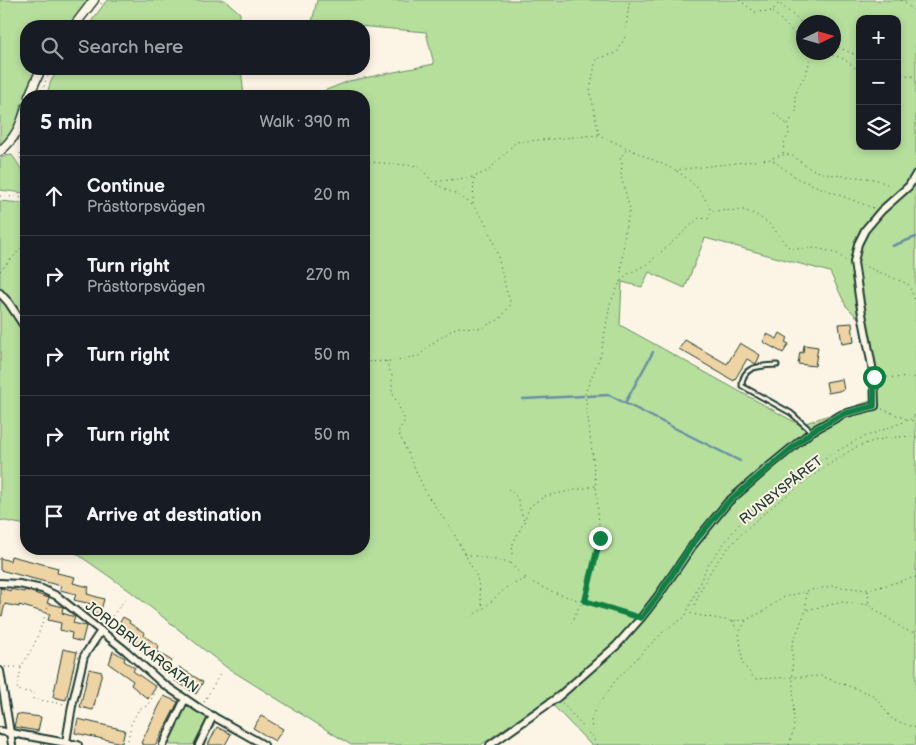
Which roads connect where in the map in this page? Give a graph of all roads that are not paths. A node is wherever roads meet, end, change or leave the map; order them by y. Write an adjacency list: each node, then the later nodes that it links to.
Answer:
1 (94, 0): 2 (street)
2 (79, 20)
3 (38, 75): 4 (street)
4 (31, 90)
5 (20, 124): 6 (street)
6 (0, 151)
7 (916, 174): 11 (street)
8 (0, 293): 9 (street)
9 (20, 320)
10 (777, 365): 11 (lane)
11 (812, 431): 25 (street)
12 (0, 583): 13 (street, JORDBRUKARGATAN)
13 (101, 631): 15 (street, JORDBRUKARGATAN); 19 (street)
14 (0, 669): 18 (street)
15 (185, 699): 16 (street, JORDBRUKARGATAN); 22 (street)
16 (213, 716): 23 (street); 24 (street, JORDBRUKARGATAN)
17 (0, 731): 18 (street)
18 (10, 732): 19 (street); 20 (street)
19 (66, 742): 21 (street)
20 (12, 745)
21 (78, 745)
22 (163, 745)
23 (199, 745)
24 (264, 745)
25 (490, 745)

